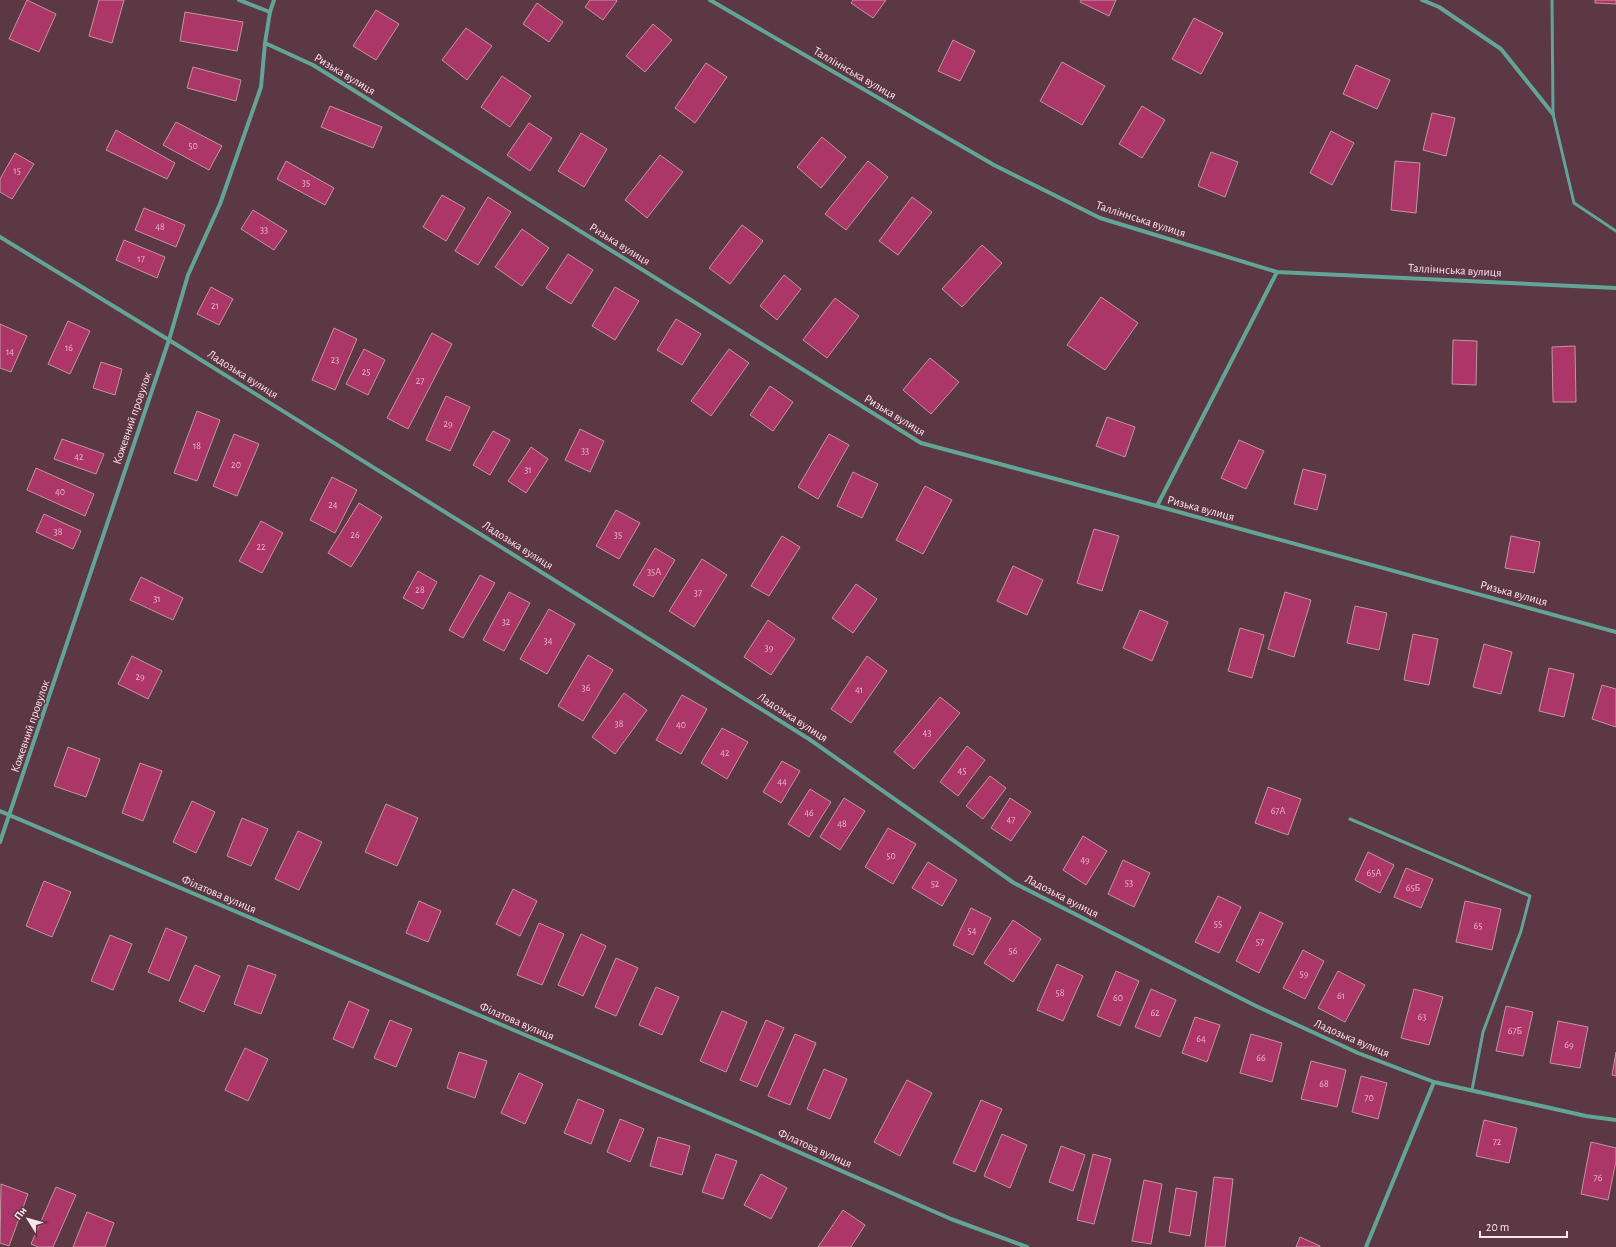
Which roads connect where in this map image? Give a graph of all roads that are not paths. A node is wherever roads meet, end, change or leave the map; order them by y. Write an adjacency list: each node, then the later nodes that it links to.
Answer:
1 (239, 0): 6 (street)
2 (274, 0): 6 (street, Кожевний провулок)
3 (710, 0): 11 (street, Талліннська вулиця)
4 (1422, 0): 8 (street)
5 (1552, 0): 8 (lane)
6 (270, 12): 7 (street, Кожевний провулок)
7 (265, 43): 13 (street, Кожевний провулок); 14 (street, Ризька вулиця)
8 (1553, 114): 9 (lane)
9 (1616, 231)
10 (0, 237): 13 (street, Ладозька вулиця)
11 (1277, 272): 12 (street, Талліннська вулиця); 14 (street)
12 (1616, 288)
13 (169, 340): 17 (street, Кожевний провулок); 20 (street, Ладозька вулиця)
14 (1157, 506): 15 (street, Ризька вулиця)
15 (1616, 632)
16 (0, 811): 17 (street, Філатова вулиця)
17 (10, 816): 19 (street, Кожевний провулок); 23 (street, Філатова вулиця)
18 (1350, 819): 21 (lane)
19 (0, 842)
20 (1434, 1082): 21 (street, Ладозька вулиця); 24 (street)
21 (1472, 1090): 22 (street, Ладозька вулиця)
22 (1616, 1120)
23 (1027, 1247)
24 (1366, 1247)

